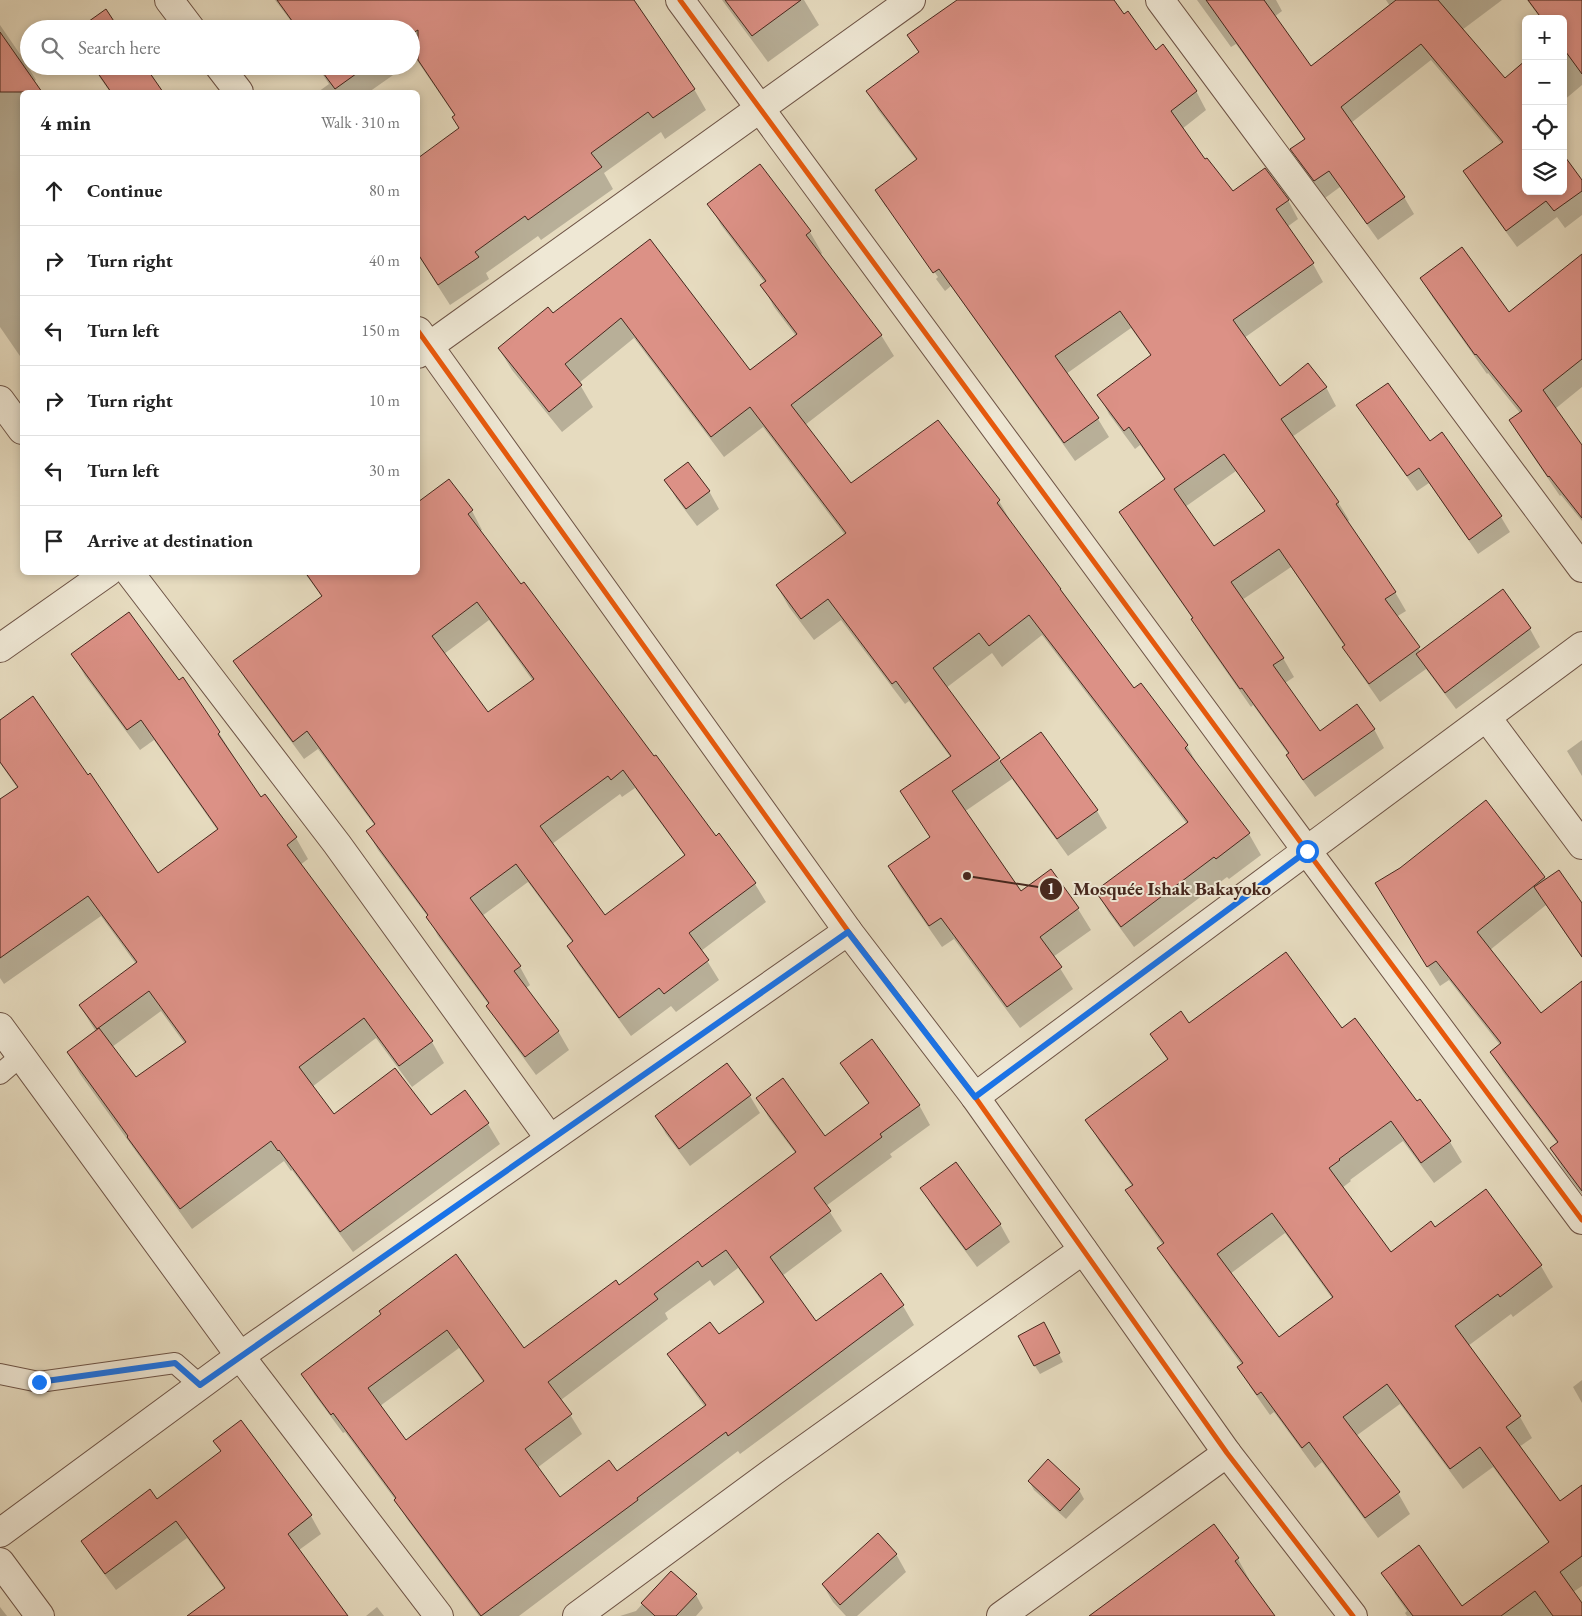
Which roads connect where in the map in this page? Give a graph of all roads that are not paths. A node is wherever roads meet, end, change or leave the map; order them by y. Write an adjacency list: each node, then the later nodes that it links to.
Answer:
1 (169, 0): 5 (street)
2 (680, 0): 8 (street)
3 (911, 0): 8 (street)
4 (1160, 0): 12 (street)
5 (184, 20)
6 (226, 75): 7 (street)
7 (237, 90)
8 (761, 109): 9 (street); 19 (street)
9 (421, 344): 20 (street)
10 (0, 400): 11 (street)
11 (20, 427)
12 (1582, 568)
13 (104, 575): 16 (street)
14 (131, 575): 25 (street)
15 (1582, 646): 17 (street)
16 (0, 648)
17 (1487, 718): 18 (street); 19 (street)
18 (1582, 845)
19 (1307, 851): 24 (street); 26 (street)
20 (848, 932): 24 (street); 25 (street)
21 (0, 1027): 22 (street)
22 (22, 1056): 23 (lane); 28 (street)
23 (0, 1074)
24 (975, 1097): 27 (street)
25 (550, 1139): 28 (street)
26 (1582, 1220)
27 (1084, 1250): 31 (street); 36 (street)
28 (240, 1356): 30 (street); 35 (street)
29 (0, 1374): 30 (lane)
30 (200, 1385): 32 (street)
31 (1227, 1453): 37 (street); 38 (street)
32 (0, 1533)
33 (0, 1562): 34 (street)
34 (40, 1616)
35 (439, 1616)
36 (577, 1616)
37 (1001, 1616)
38 (1353, 1616)

